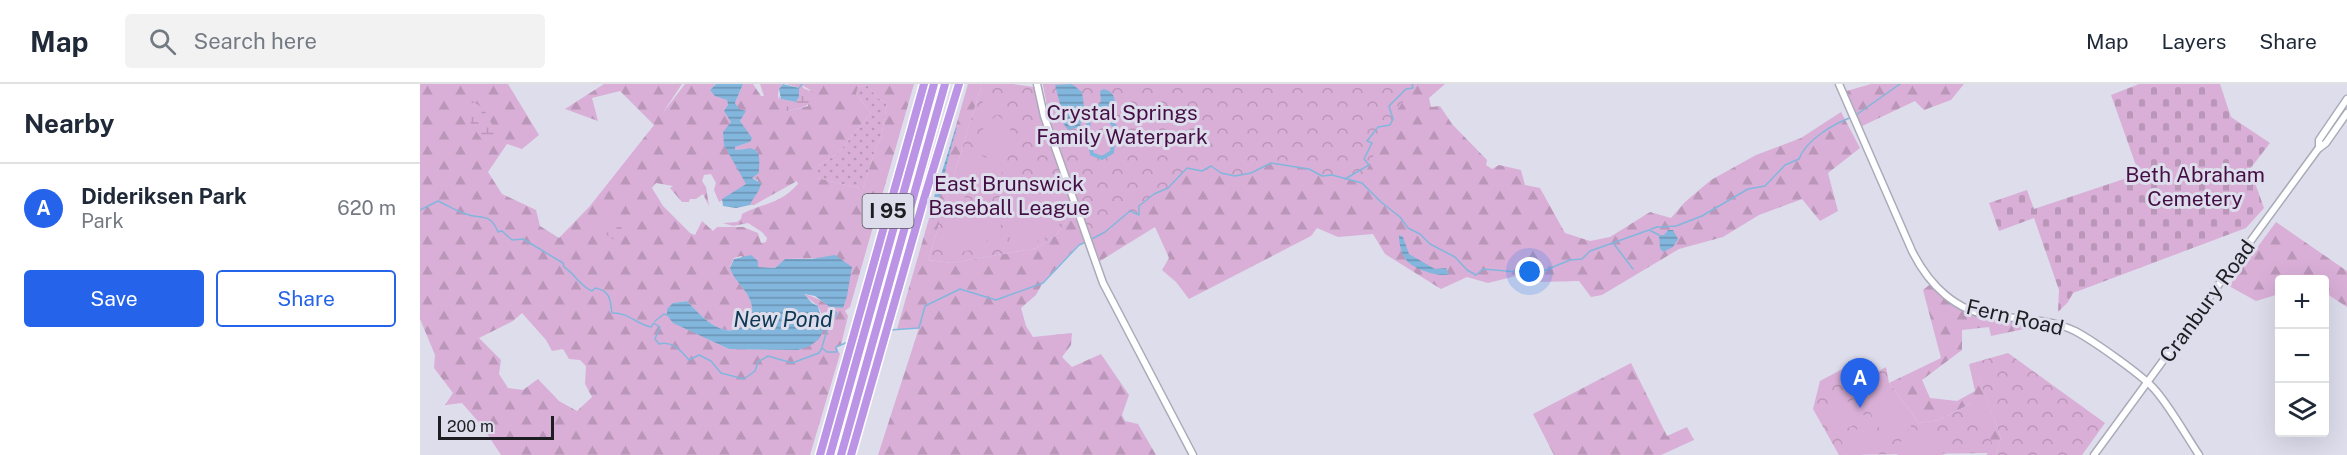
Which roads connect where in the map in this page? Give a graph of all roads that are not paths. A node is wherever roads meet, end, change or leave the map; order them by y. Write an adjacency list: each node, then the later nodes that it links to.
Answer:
1 (924, 84): 11 (highway, I 95)
2 (934, 84): 12 (highway, I 95)
3 (945, 84): 13 (highway, I 95)
4 (959, 84): 14 (highway, I 95)
5 (1037, 84): 15 (street)
6 (1839, 84): 10 (street, Fern Road)
7 (2347, 99): 9 (street, Cranbury Road)
8 (2347, 113): 9 (street, Cranbury Road)
9 (2319, 148): 10 (street, Cranbury Road)
10 (2148, 383): 16 (street, Cranbury Road); 17 (street, Fern Road)
11 (820, 455)
12 (830, 455)
13 (841, 455)
14 (851, 455)
15 (1193, 455)
16 (2094, 455)
17 (2199, 455)

